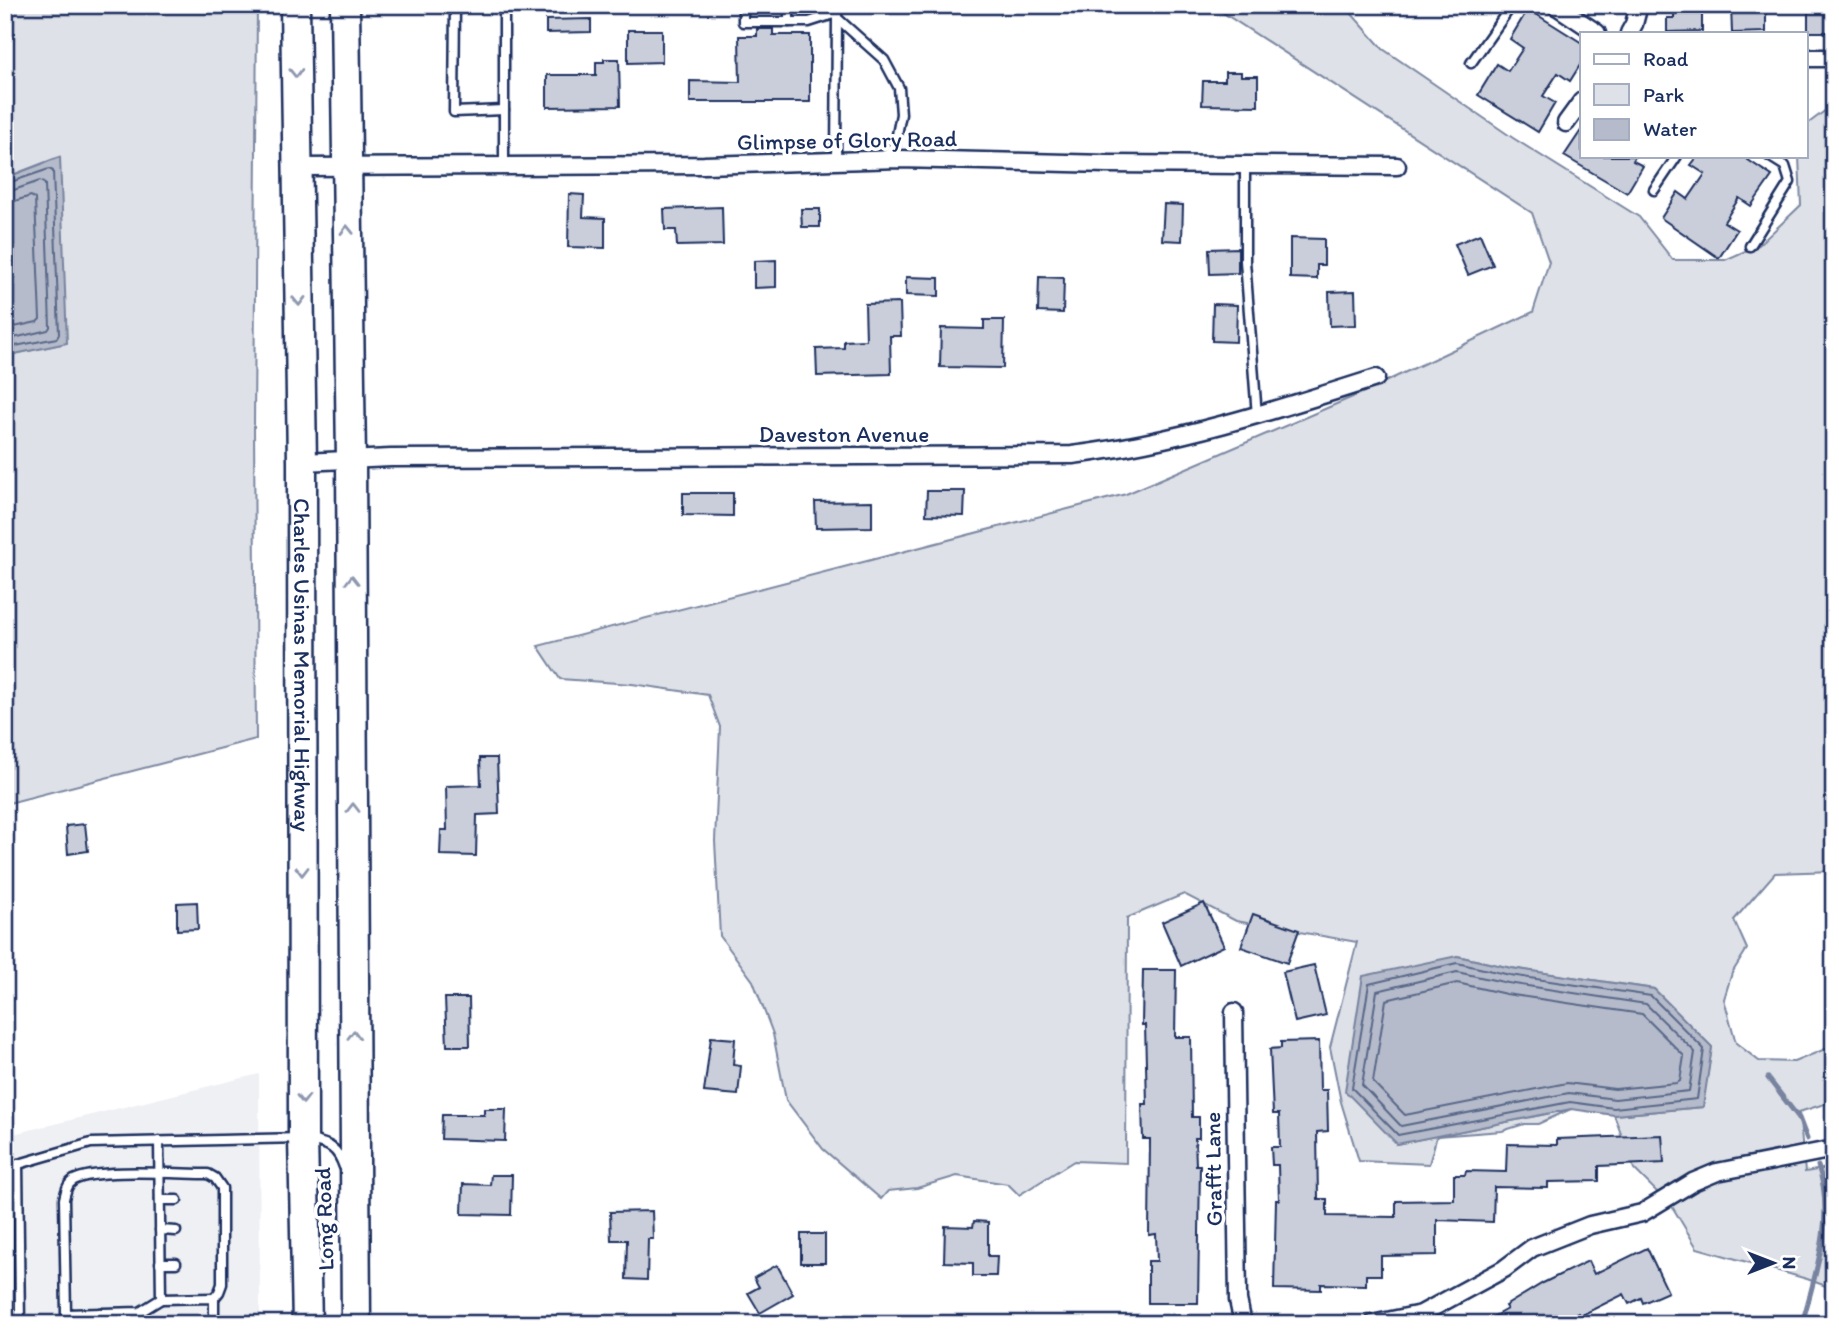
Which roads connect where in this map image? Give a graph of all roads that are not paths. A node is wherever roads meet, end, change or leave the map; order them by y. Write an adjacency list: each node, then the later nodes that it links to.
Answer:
1 (295, 5): 28 (highway, Charles Usinas Memorial Highway, one-way to 28)
2 (345, 5): 26 (highway)
3 (455, 5): 18 (lane)
4 (503, 5): 18 (lane)
5 (743, 5): 11 (lane)
6 (789, 5): 11 (lane)
7 (1512, 5): 16 (lane)
8 (1555, 5): 12 (street)
9 (1639, 5): 13 (street)
10 (837, 12): 11 (lane); 22 (lane); 23 (lane)
11 (789, 22)
12 (1596, 32)
13 (1630, 32)
14 (1808, 58): 15 (street)
15 (1834, 58)
16 (1471, 63)
17 (1580, 104): 19 (street)
18 (503, 110): 24 (lane)
19 (1566, 123)
20 (1676, 158): 29 (lane)
21 (1772, 158): 30 (lane)
22 (836, 161): 23 (street, Glimpse of Glory Road); 24 (street, Glimpse of Glory Road)
23 (878, 161): 25 (street, Glimpse of Glory Road)
24 (503, 165): 26 (street, Glimpse of Glory Road)
25 (1245, 165): 27 (street, Glimpse of Glory Road); 32 (lane)
26 (345, 166): 28 (street, Glimpse of Glory Road); 33 (highway, one-way to 26)
27 (1397, 166)
28 (298, 167): 34 (highway, Charles Usinas Memorial Highway, one-way to 34)
29 (1654, 190)
30 (1750, 246)
31 (1377, 378): 32 (street, Daveston Avenue)
32 (1257, 416): 33 (street, Daveston Avenue)
33 (351, 461): 34 (street, Daveston Avenue); 51 (highway, one-way to 33)
34 (302, 462): 36 (highway, Charles Usinas Memorial Highway, one-way to 36)
35 (1234, 1012): 58 (street, Grafft Lane)
36 (303, 1138): 37 (lane); 42 (lane, Long Road); 56 (highway, Charles Usinas Memorial Highway)
37 (159, 1141): 39 (lane); 41 (lane)
38 (1834, 1149): 59 (street)
39 (18, 1164): 40 (lane); 53 (lane)
40 (5, 1168)
41 (160, 1174): 43 (lane); 50 (lane); 52 (lane)
42 (345, 1181)
43 (160, 1200): 44 (lane); 45 (lane)
44 (177, 1200)
45 (160, 1230): 46 (lane); 47 (lane)
46 (176, 1231)
47 (160, 1263): 48 (lane); 49 (lane)
48 (176, 1263)
49 (161, 1298): 50 (lane); 52 (lane)
50 (214, 1298): 55 (lane)
51 (351, 1312): 57 (lane, Long Road)
52 (100, 1313): 54 (lane)
53 (20, 1324)
54 (114, 1324)
55 (214, 1324)
56 (307, 1324)
57 (347, 1324)
58 (1243, 1324)
59 (1372, 1324)

